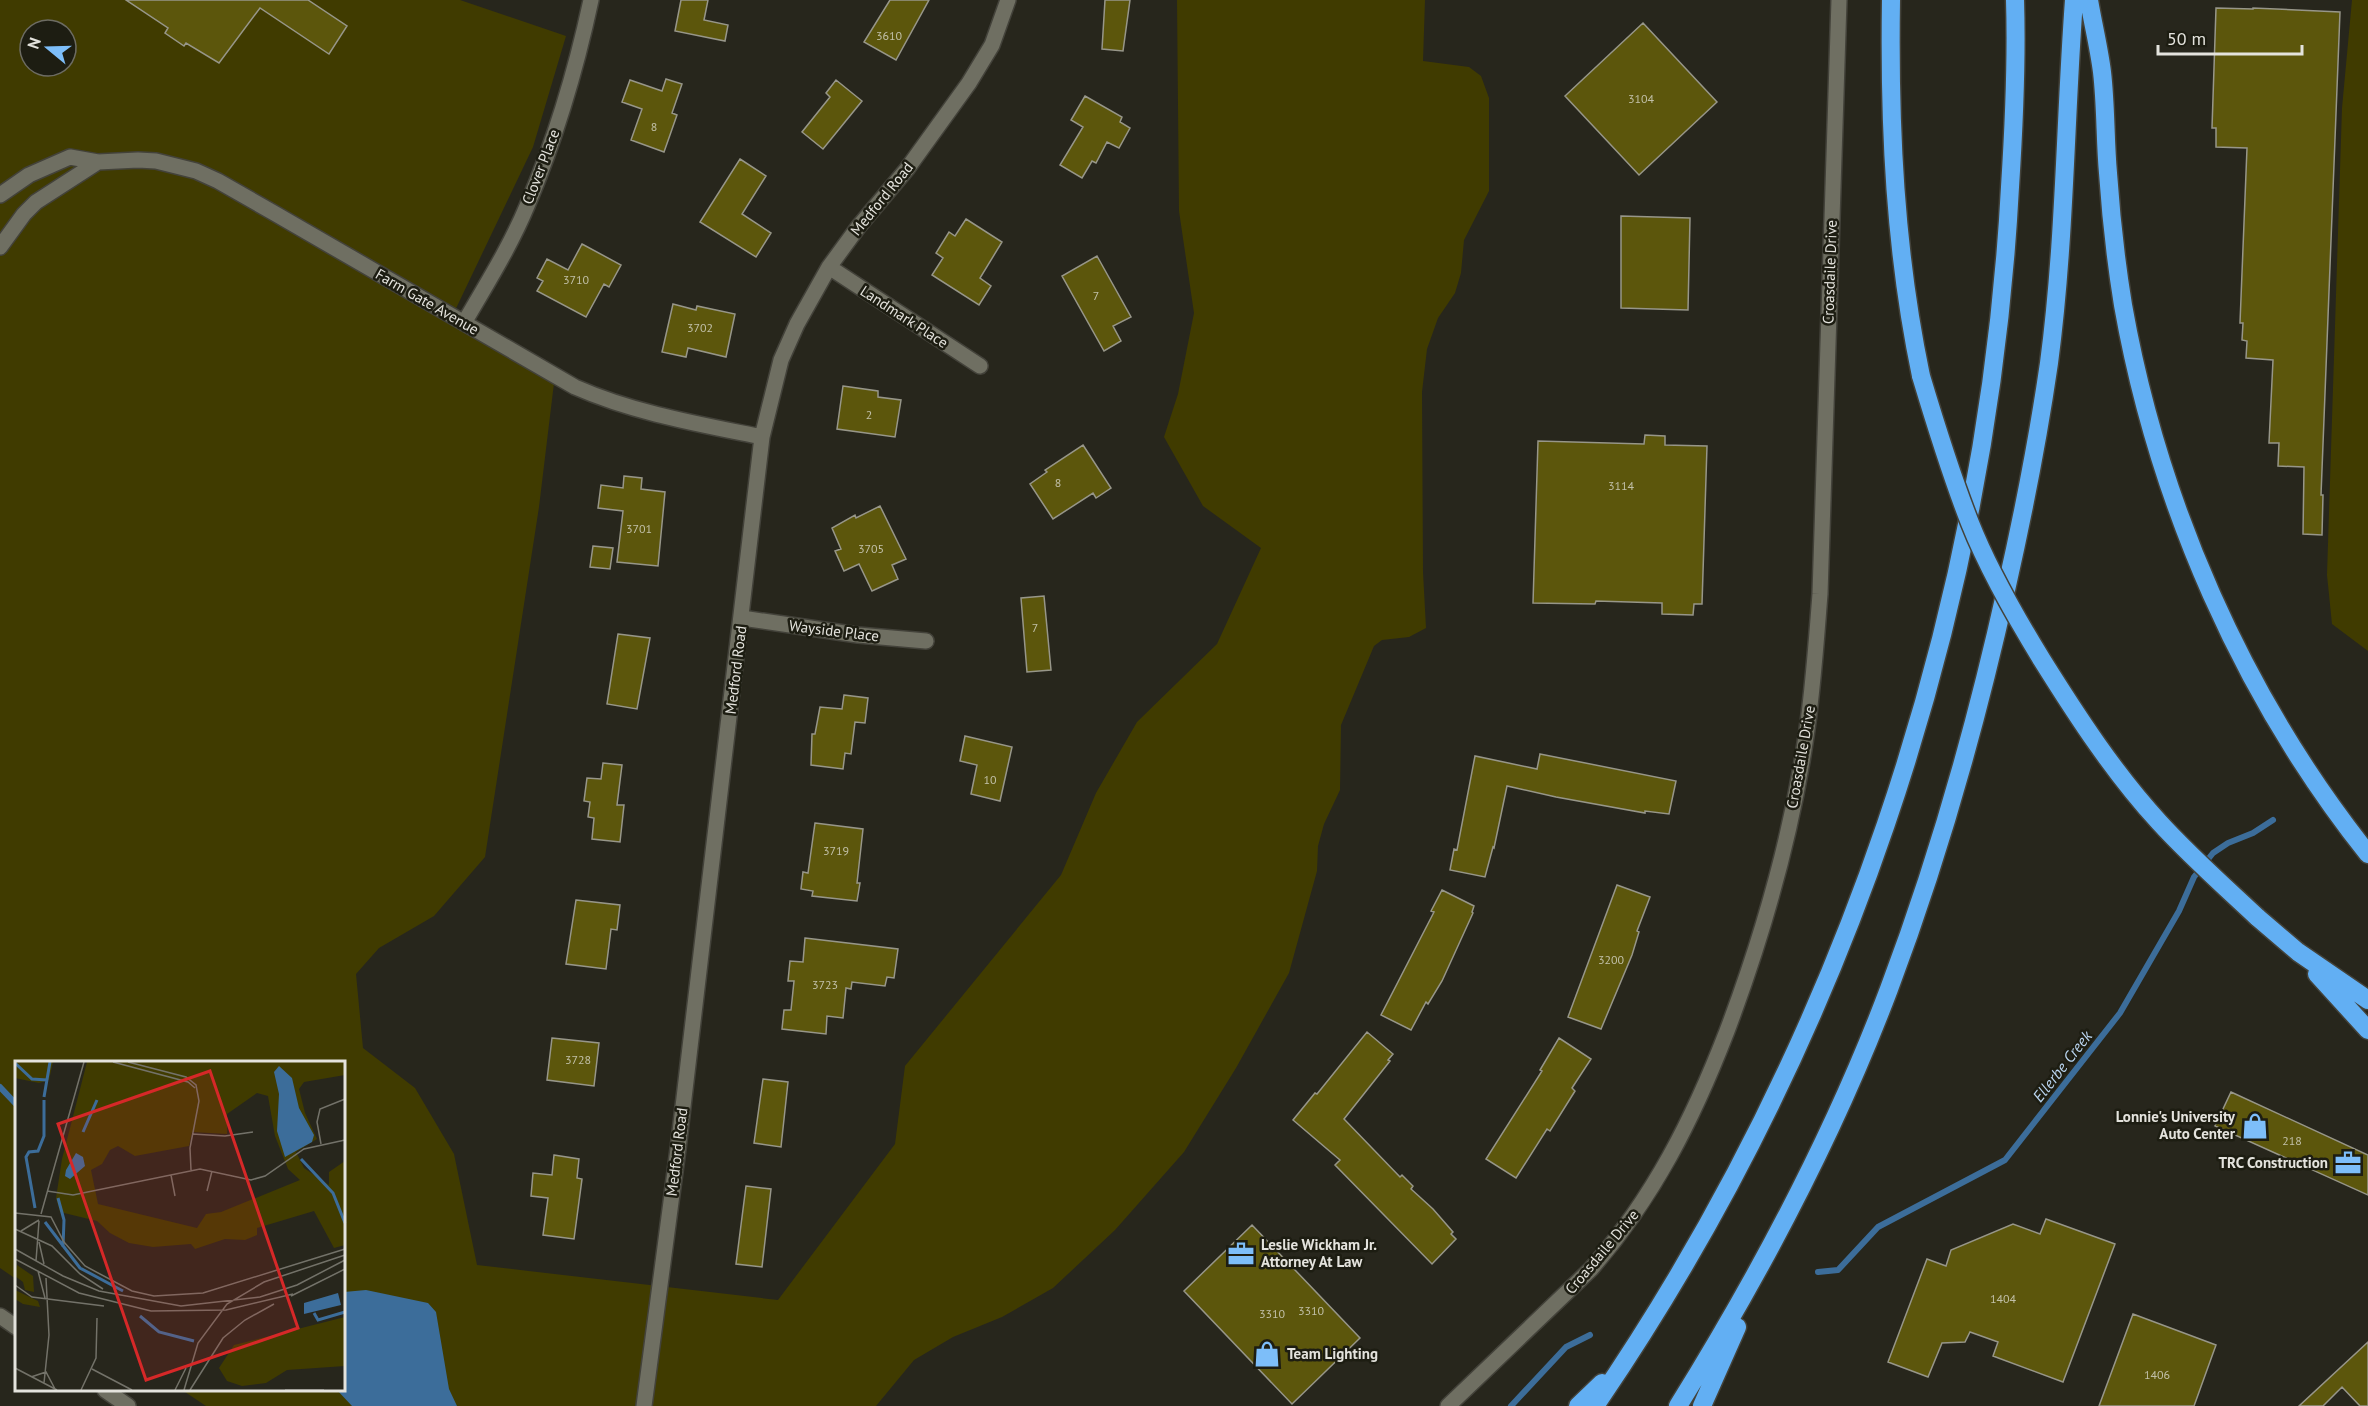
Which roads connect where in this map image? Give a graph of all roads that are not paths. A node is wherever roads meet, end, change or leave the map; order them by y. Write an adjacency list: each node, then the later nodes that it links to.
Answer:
1 (591, 0): 12 (street, Clover Place)
2 (1008, 0): 11 (street, Medford Road)
3 (1839, 0): 28 (street, Croasdaile Drive)
4 (1891, 0): 18 (highway, bridge)
5 (2015, 0): 24 (highway)
6 (2074, 0): 21 (highway)
7 (2089, 0): 17 (highway)
8 (98, 162): 9 (street, Farm Gate Avenue); 10 (street, Farm Gate Avenue); 12 (street, Farm Gate Avenue)
9 (0, 195)
10 (0, 247)
11 (829, 267): 13 (street, Landmark Place); 14 (street, Medford Road)
12 (464, 323): 14 (street, Farm Gate Avenue)
13 (980, 366)
14 (762, 437): 15 (street, Medford Road)
15 (742, 618): 16 (street, Wayside Place); 27 (street, Medford Road)
16 (926, 641)
17 (2368, 854)
18 (2298, 952): 19 (highway); 20 (highway)
19 (2368, 1000)
20 (2368, 1030)
21 (1773, 1243): 31 (highway); 32 (highway)
22 (0, 1316): 23 (street)
23 (15, 1326)
24 (1629, 1357): 29 (highway); 30 (highway)
25 (108, 1391): 26 (street)
26 (128, 1406)
27 (645, 1406)
28 (1448, 1406)
29 (1578, 1406)
30 (1595, 1406)
31 (1677, 1406)
32 (1702, 1406)

